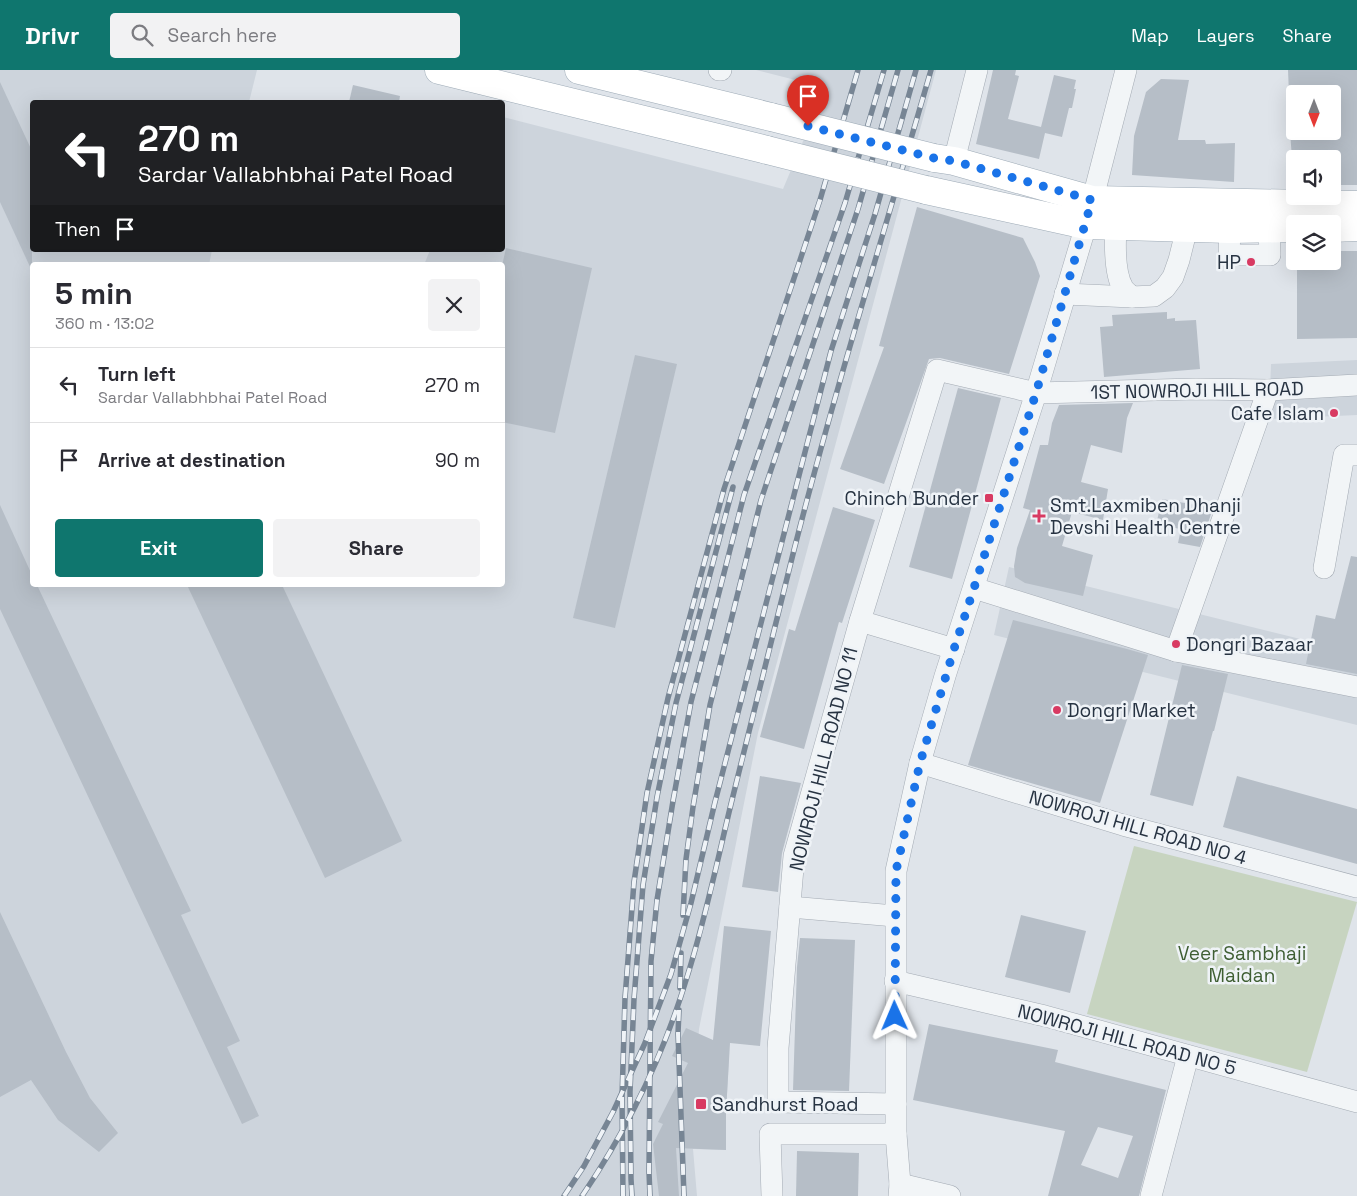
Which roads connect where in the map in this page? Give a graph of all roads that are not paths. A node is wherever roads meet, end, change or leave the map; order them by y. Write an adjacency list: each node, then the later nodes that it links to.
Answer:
1 (439, 70): 7 (main road, bridge)
2 (579, 70): 5 (main road, bridge)
3 (977, 70): 5 (street)
4 (1126, 70): 7 (street)
5 (944, 159): 7 (main road)
6 (1357, 205): 7 (main road)
7 (1089, 212): 8 (main road); 13 (street)
8 (1116, 226): 10 (main road); 14 (street)
9 (1357, 227): 11 (main road)
10 (1187, 228): 12 (main road); 14 (street)
11 (1341, 228)
12 (1282, 229)
13 (1065, 294): 14 (street); 18 (street)
14 (1132, 297)
15 (937, 370): 18 (street, 1ST NOWROJI HILL ROAD); 22 (street, NOWROJI HILL ROAD NO 11)
16 (1357, 385): 17 (street, 1ST NOWROJI HILL ROAD)
17 (1268, 390): 18 (street, 1ST NOWROJI HILL ROAD); 24 (street)
18 (1036, 393): 21 (street)
19 (1357, 455): 20 (street)
20 (1324, 568)
21 (974, 588): 23 (street); 24 (street)
22 (860, 621): 23 (street); 28 (street, NOWROJI HILL ROAD NO 11)
23 (954, 649): 26 (street)
24 (1176, 651): 25 (street)
25 (1357, 687)
26 (920, 763): 27 (street, NOWROJI HILL ROAD NO 4); 29 (street)
27 (1357, 886)
28 (790, 907): 29 (street); 33 (street, NOWROJI HILL ROAD NO 11)
29 (895, 916): 30 (street)
30 (895, 981): 31 (street, NOWROJI HILL ROAD NO 5); 33 (street)
31 (1188, 1056): 32 (street, NOWROJI HILL ROAD NO 5); 38 (street)
32 (1357, 1102)
33 (896, 1104): 34 (street)
34 (896, 1134): 35 (street); 36 (street)
35 (900, 1190): 37 (street)
36 (772, 1196)
37 (950, 1196)
38 (1150, 1196)

